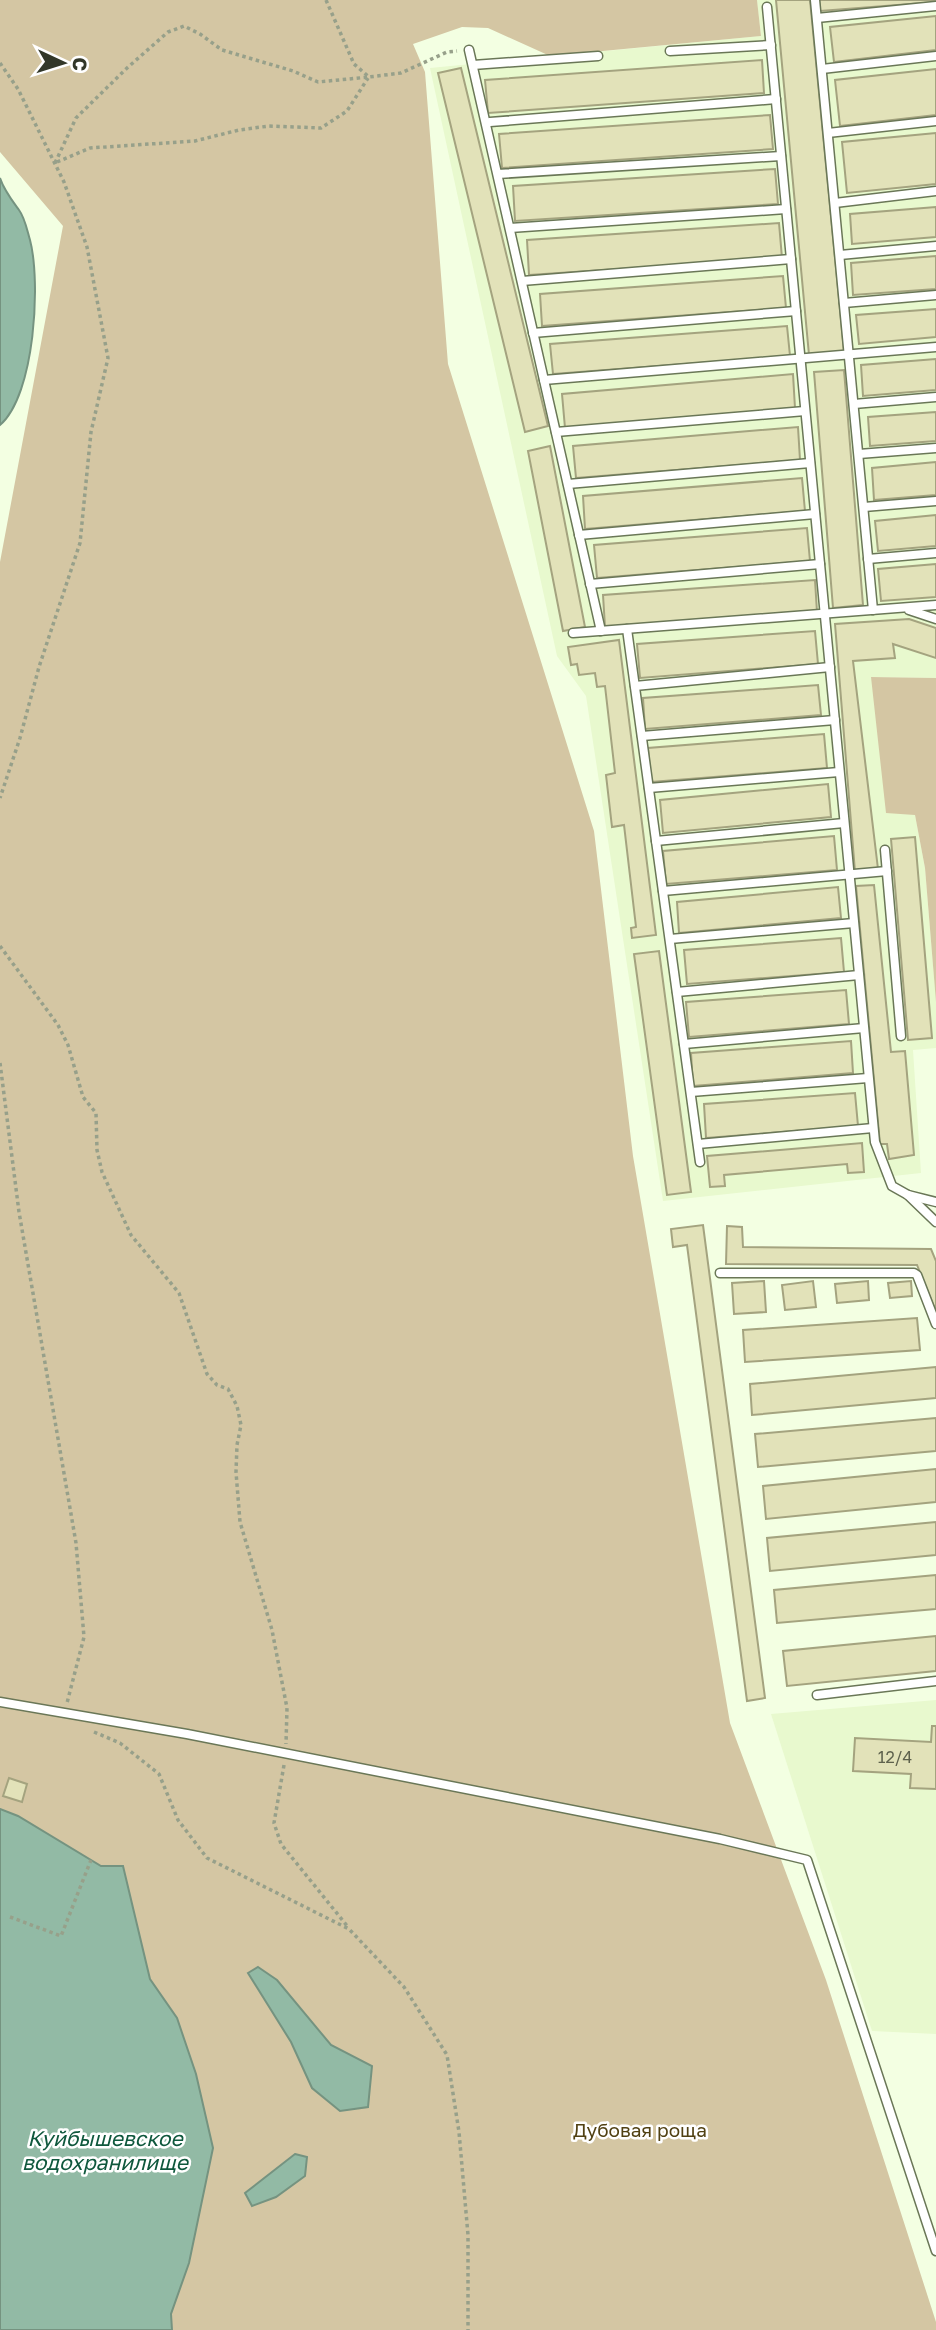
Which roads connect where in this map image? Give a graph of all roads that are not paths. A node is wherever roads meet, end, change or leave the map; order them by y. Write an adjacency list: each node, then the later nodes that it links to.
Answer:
1 (815, 0): 4 (lane)
2 (936, 6): 4 (lane)
3 (767, 7): 5 (lane)
4 (817, 18): 11 (lane)
5 (771, 45): 7 (lane); 12 (lane)
6 (469, 50): 10 (lane)
7 (670, 51)
8 (598, 56): 10 (lane)
9 (936, 56): 11 (lane)
10 (473, 65): 17 (lane)
11 (822, 69): 15 (lane)
12 (776, 99): 14 (lane); 16 (lane)
13 (936, 121): 15 (lane)
14 (490, 122)
15 (828, 133): 19 (lane)
16 (781, 156): 17 (lane); 20 (lane)
17 (498, 174): 21 (lane)
18 (936, 191): 19 (lane)
19 (835, 203): 23 (lane)
20 (786, 209): 21 (lane); 24 (lane)
21 (510, 229): 25 (lane)
22 (936, 246): 23 (lane)
23 (840, 255): 27 (lane)
24 (791, 258): 25 (lane); 28 (lane)
25 (522, 281): 29 (lane)
26 (936, 295): 27 (lane)
27 (844, 303): 31 (lane)
28 (796, 311): 29 (lane); 32 (lane)
29 (533, 333): 33 (lane)
30 (936, 347): 31 (lane)
31 (849, 355): 32 (lane); 35 (lane)
32 (801, 360): 33 (lane); 36 (lane)
33 (544, 380): 37 (lane)
34 (936, 397): 35 (lane)
35 (854, 404): 39 (lane)
36 (805, 411): 37 (lane); 40 (lane)
37 (556, 432): 41 (lane)
38 (936, 448): 39 (lane)
39 (859, 454): 43 (lane)
40 (810, 463): 41 (lane); 44 (lane)
41 (568, 484): 45 (lane)
42 (936, 501): 43 (lane)
43 (864, 507): 47 (lane)
44 (815, 514): 45 (lane); 48 (lane)
45 (579, 535): 49 (lane)
46 (936, 553): 47 (lane)
47 (868, 559): 52 (lane)
48 (820, 564): 49 (lane); 53 (lane)
49 (590, 584): 56 (lane)
50 (936, 605): 51 (lane)
51 (903, 608): 52 (lane); 54 (lane)
52 (873, 610): 53 (lane)
53 (825, 614): 55 (lane); 58 (lane)
54 (936, 619)
55 (627, 629): 56 (lane); 59 (lane)
56 (601, 631): 57 (lane)
57 (573, 633)
58 (830, 667): 59 (lane); 60 (lane)
59 (635, 686): 61 (lane)
60 (835, 720): 61 (lane); 62 (lane)
61 (642, 736): 63 (lane)
62 (839, 772): 63 (lane); 64 (lane)
63 (649, 788): 65 (lane)
64 (844, 824): 65 (lane); 68 (lane)
65 (656, 841): 69 (lane)
66 (886, 850): 67 (lane)
67 (887, 871): 68 (lane); 75 (lane)
68 (849, 874): 69 (lane); 70 (lane)
69 (663, 891): 71 (lane)
70 (854, 923): 71 (lane); 72 (lane)
71 (670, 939): 73 (lane)
72 (859, 975): 73 (lane); 74 (lane)
73 (677, 992): 76 (lane)
74 (864, 1028): 76 (lane); 77 (lane)
75 (901, 1036)
76 (684, 1044): 78 (lane)
77 (868, 1078): 78 (lane); 79 (lane)
78 (691, 1092): 80 (lane)
79 (873, 1128): 80 (lane); 82 (lane)
80 (698, 1144): 81 (lane)
81 (700, 1162)
82 (908, 1195): 83 (lane); 84 (lane)
83 (936, 1202)
84 (936, 1222)
85 (720, 1273): 86 (lane)
86 (936, 1324)
87 (936, 1681): 88 (lane)
88 (817, 1695)
89 (0, 1702): 90 (lane)
90 (936, 2251)

